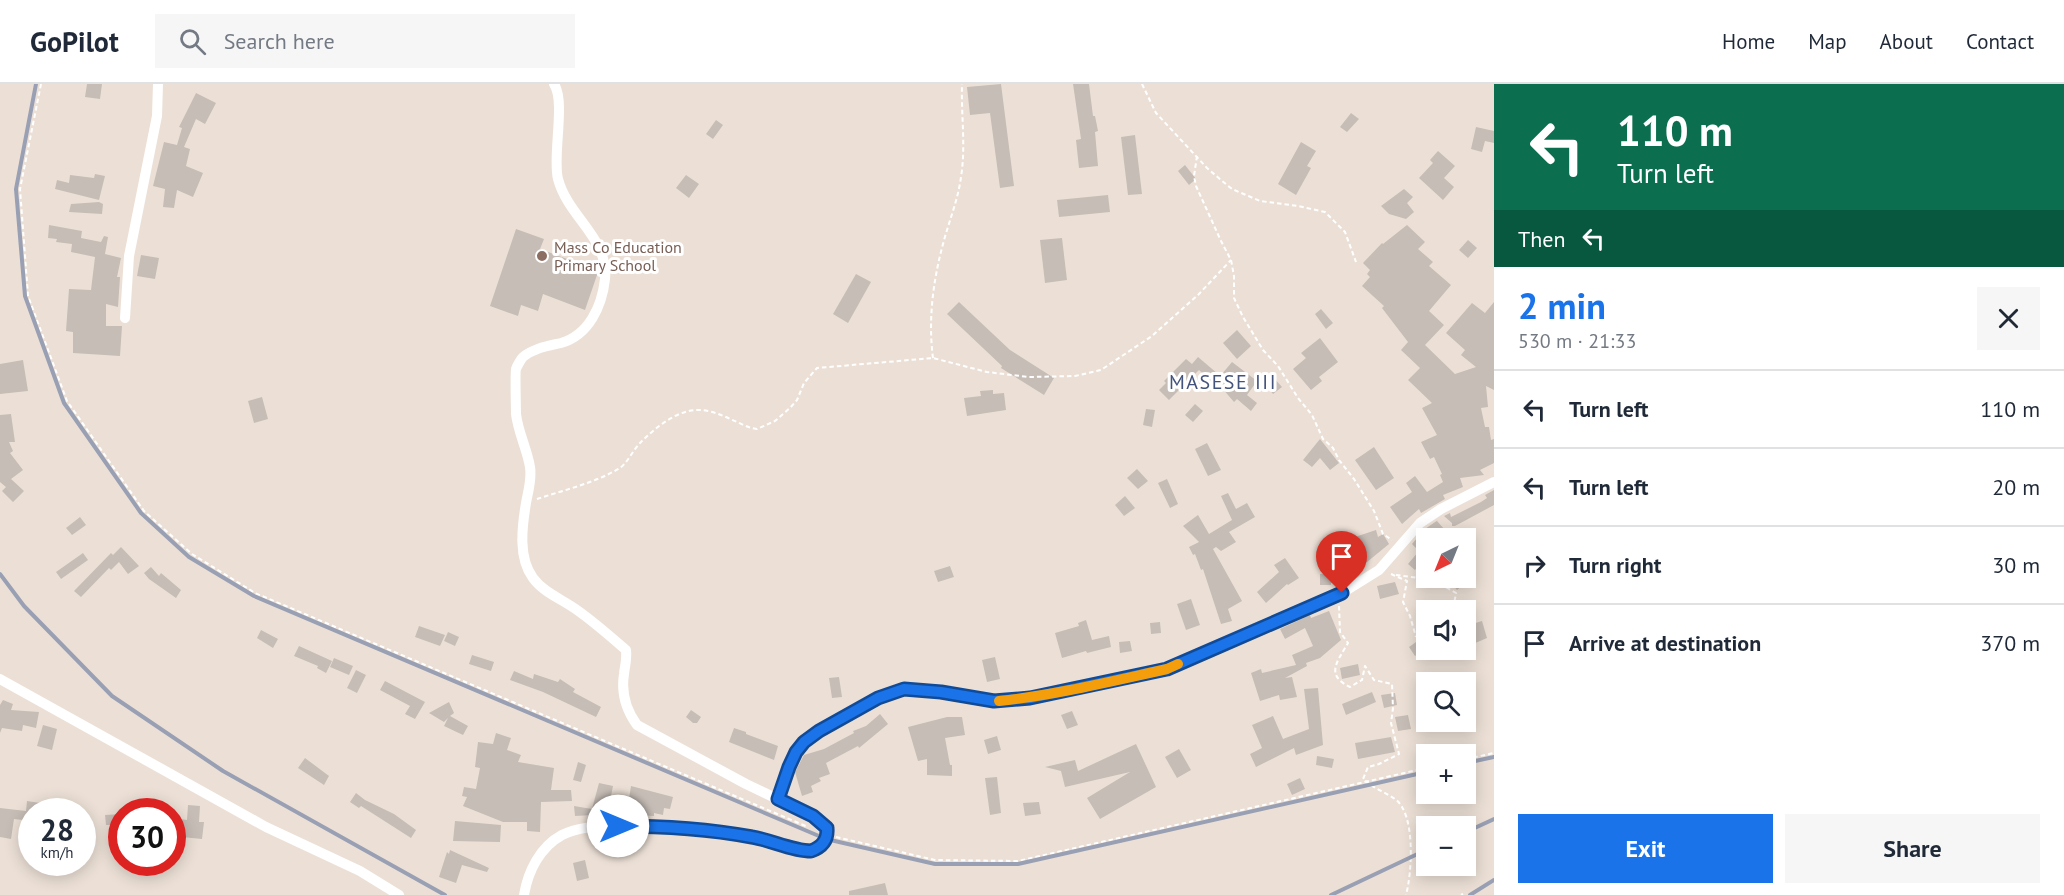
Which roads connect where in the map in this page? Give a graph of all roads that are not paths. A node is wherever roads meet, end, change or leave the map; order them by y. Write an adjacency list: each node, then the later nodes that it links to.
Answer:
1 (158, 84): 3 (street)
2 (554, 84): 6 (street)
3 (125, 318)
4 (1494, 482): 6 (street)
5 (0, 679): 7 (street)
6 (778, 799): 8 (street)
7 (399, 895)
8 (524, 895)

